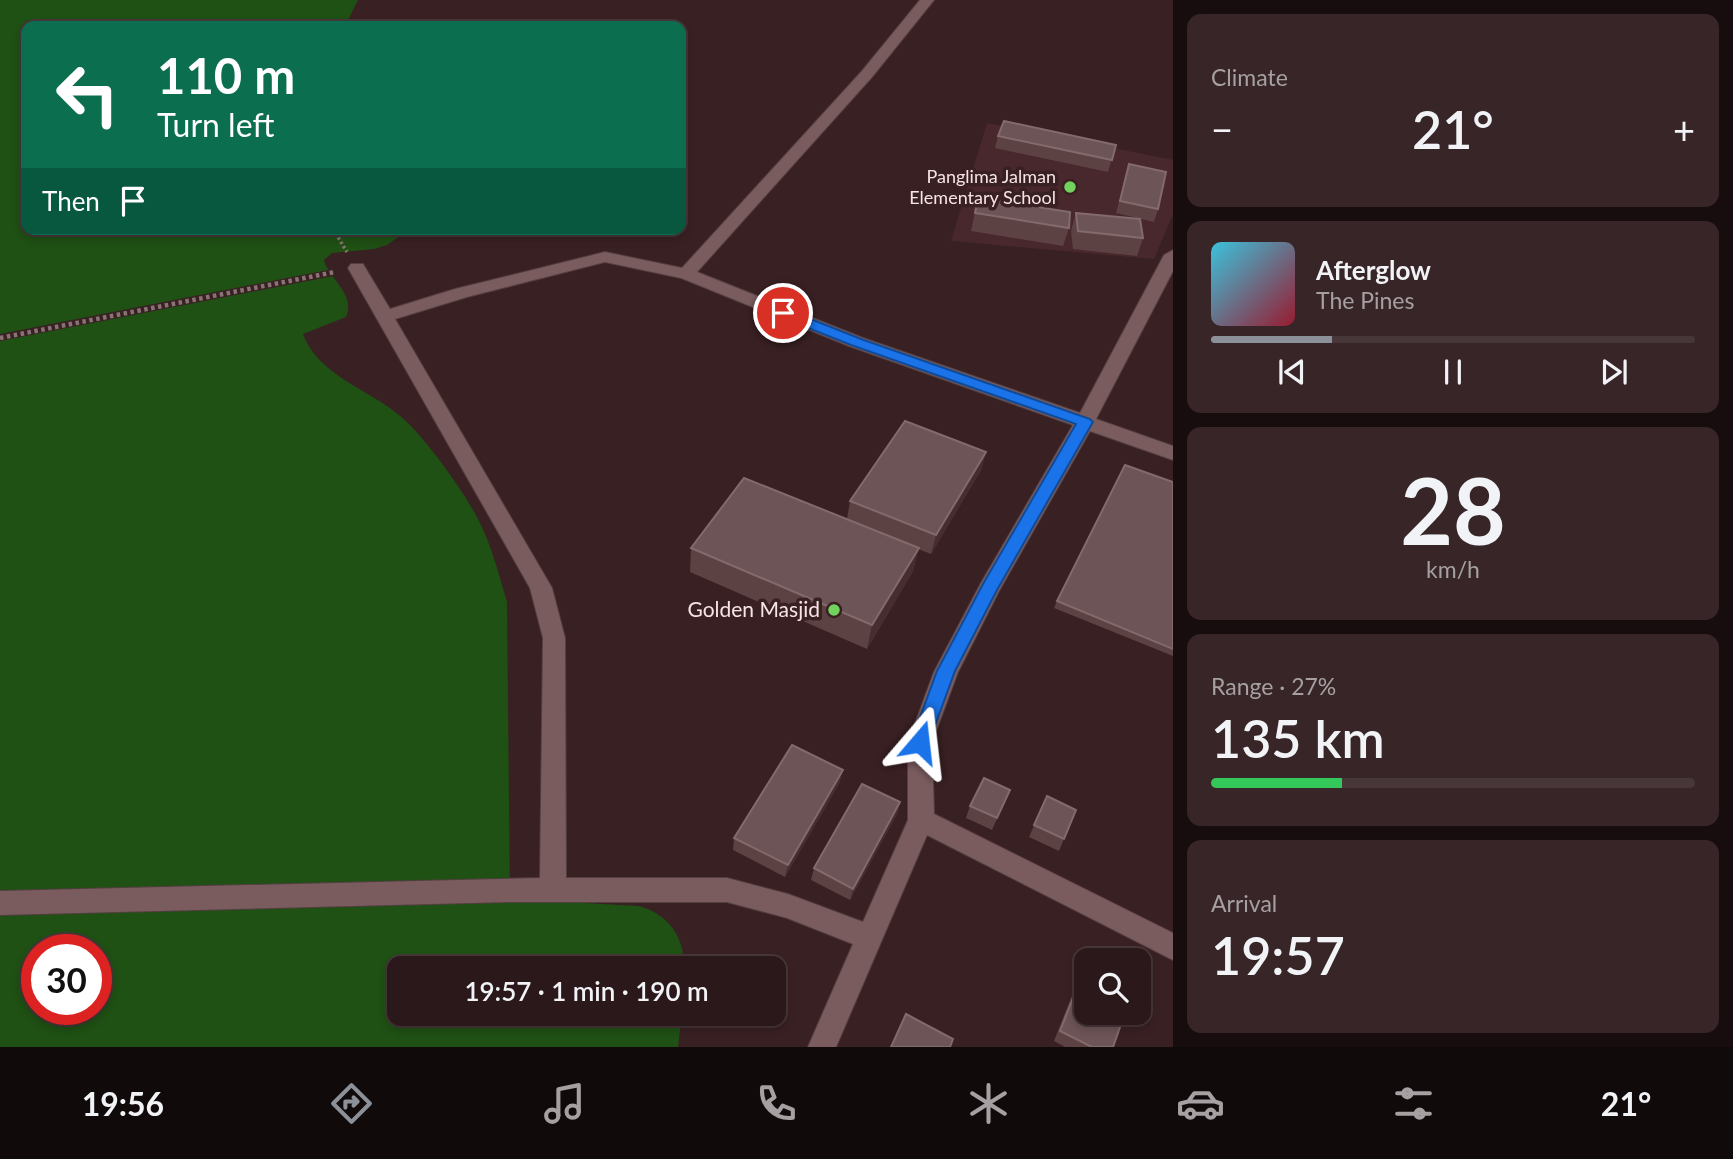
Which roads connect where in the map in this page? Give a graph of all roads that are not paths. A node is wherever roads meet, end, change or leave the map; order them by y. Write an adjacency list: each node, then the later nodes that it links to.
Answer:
1 (927, 0): 4 (street)
2 (1173, 256): 6 (street)
3 (357, 268): 5 (street)
4 (686, 274): 5 (street); 6 (street)
5 (386, 316): 9 (street)
6 (1085, 422): 7 (street); 8 (street)
7 (1173, 453)
8 (921, 820): 11 (street); 12 (street)
9 (553, 890): 10 (street); 11 (street)
10 (0, 903)
11 (872, 938): 13 (street)
12 (1173, 947)
13 (822, 1047)

